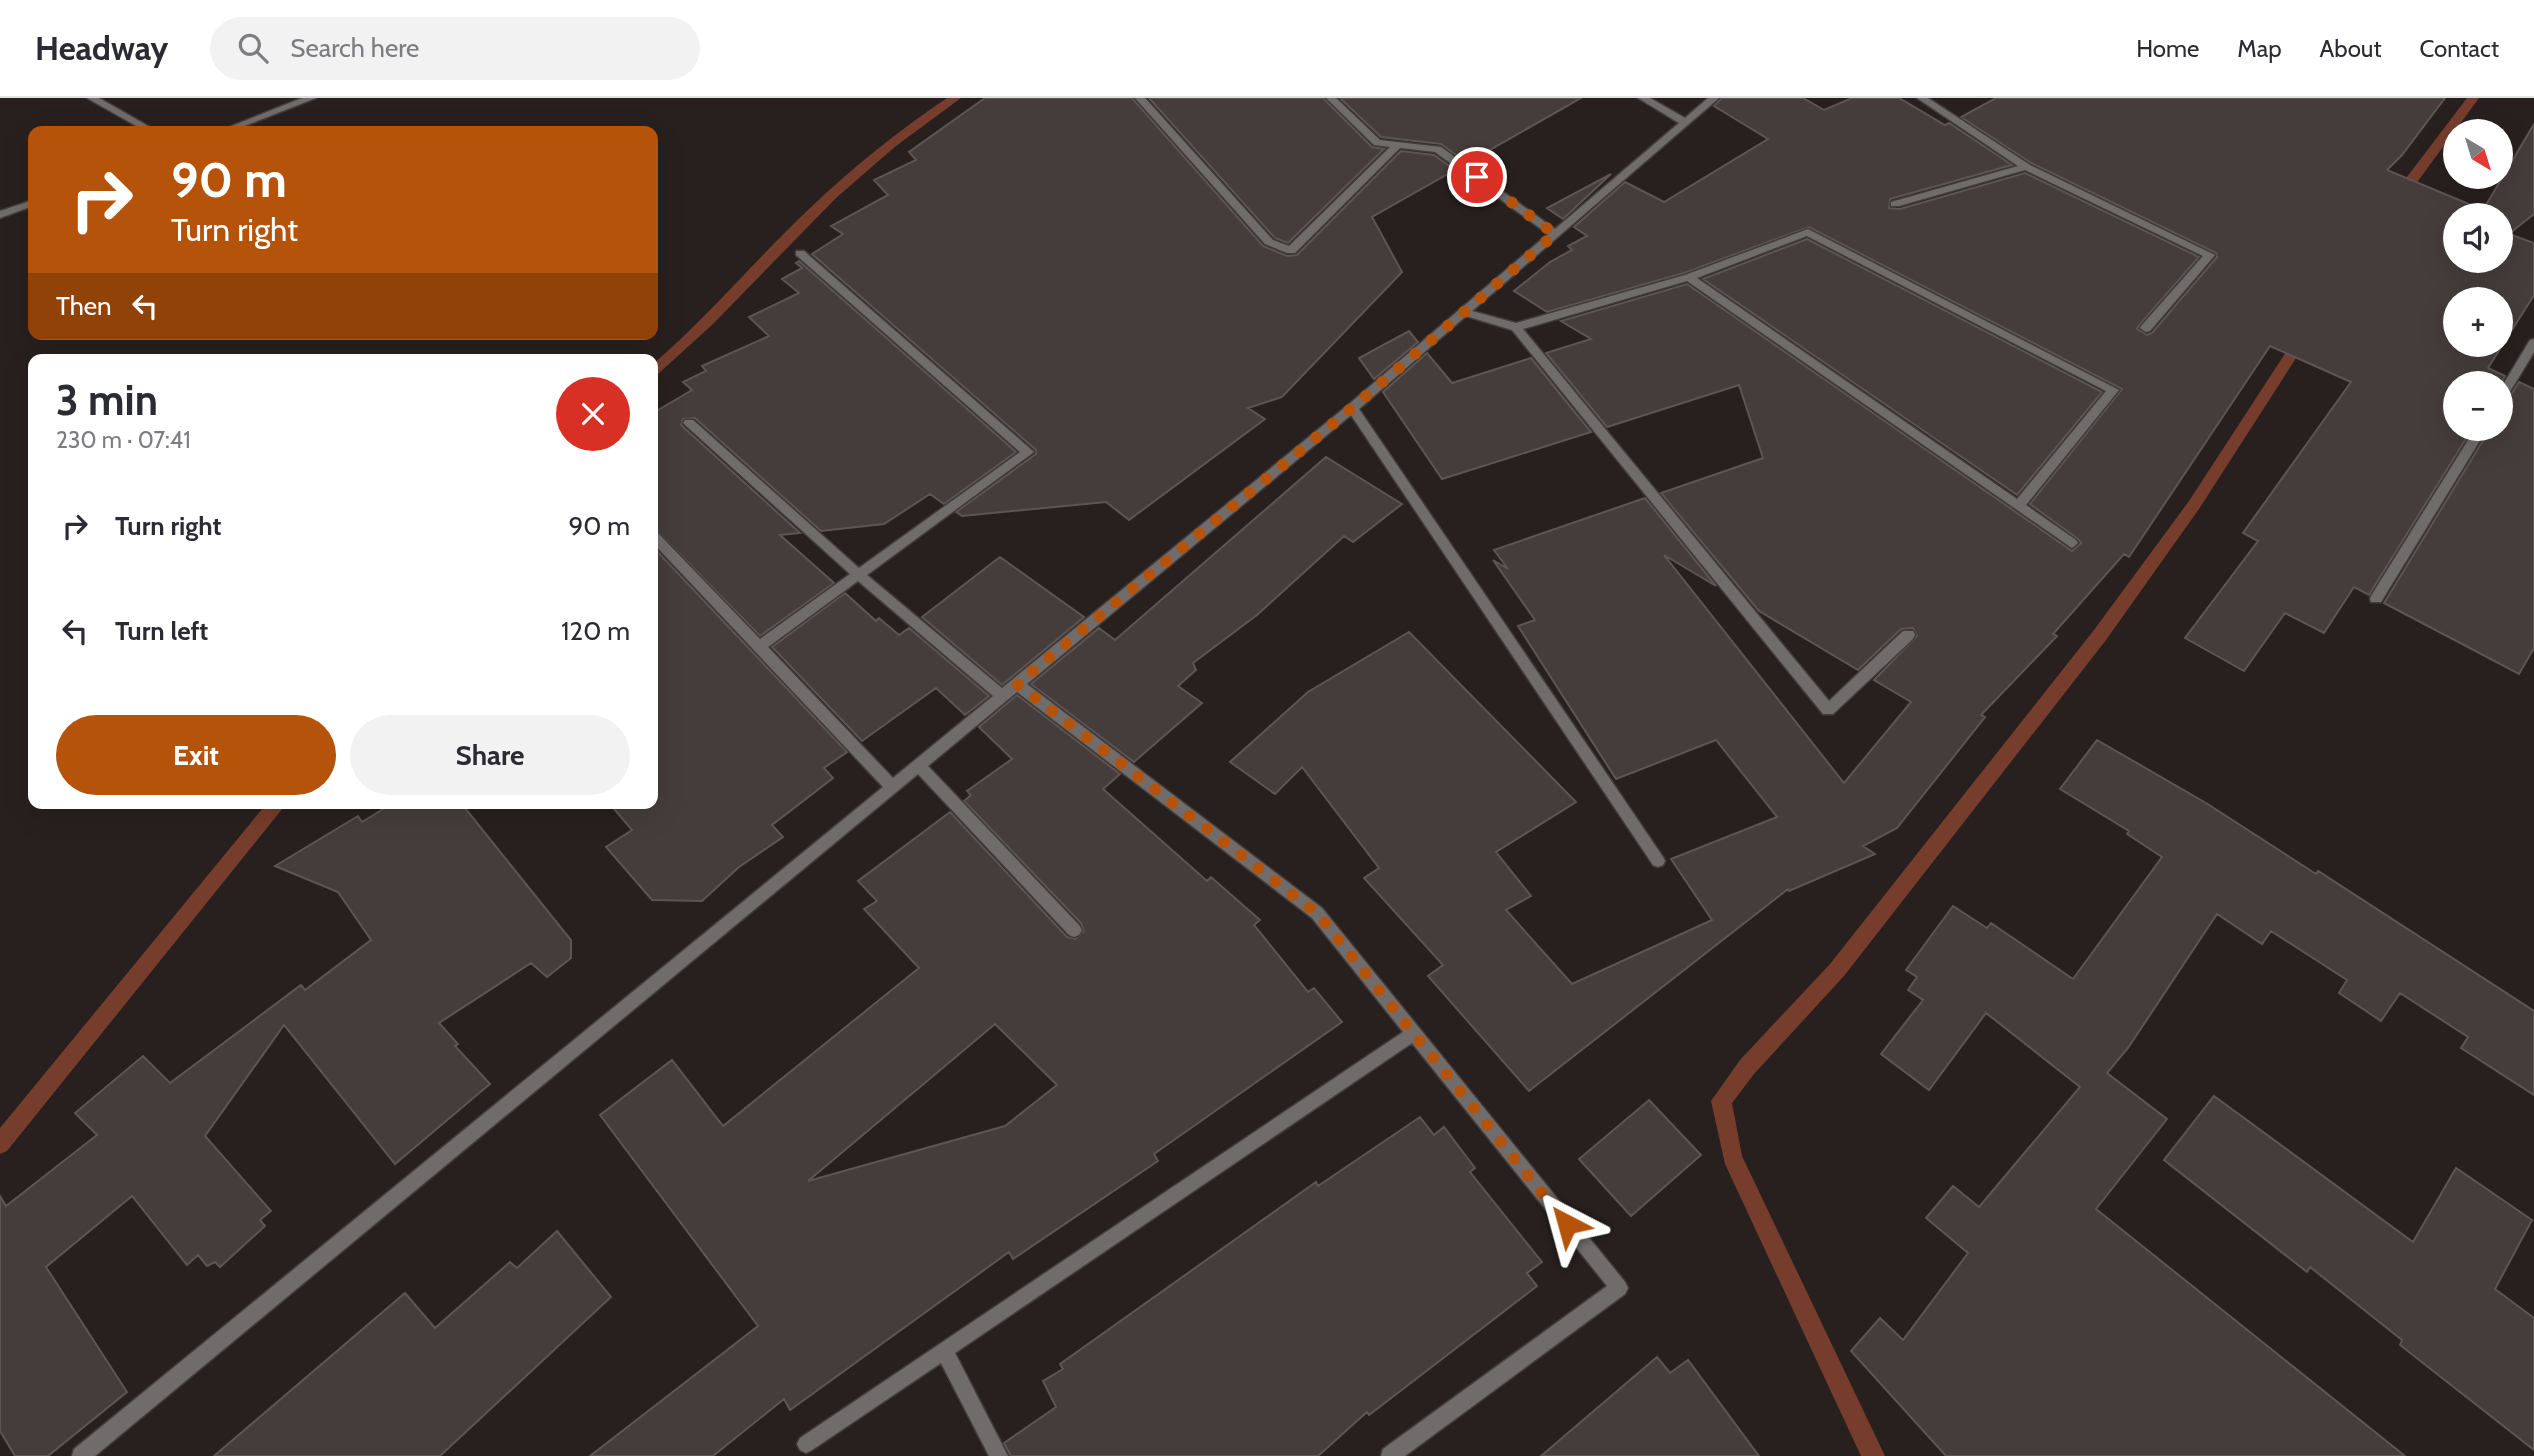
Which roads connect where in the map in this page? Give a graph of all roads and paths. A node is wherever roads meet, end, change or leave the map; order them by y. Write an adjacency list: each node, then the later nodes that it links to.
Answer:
1 (92, 98): 9 (street)
2 (311, 98): 10 (street)
3 (1140, 98): 11 (street)
4 (1331, 98): 11 (street)
5 (1643, 98): 8 (street)
6 (1714, 98): 8 (street)
7 (1922, 98): 12 (street)
8 (1686, 122): 16 (street)
9 (143, 126)
10 (237, 126)
11 (1398, 145): 16 (street)
12 (2026, 167): 14 (street); 21 (street)
13 (28, 204): 15 (street)
14 (1895, 204)
15 (0, 215)
16 (1555, 234): 19 (street)
17 (800, 253): 30 (street)
18 (1689, 277): 20 (street); 27 (street); 27 (street)
19 (1464, 312): 20 (street); 24 (street)
20 (1516, 327): 32 (street)
21 (2146, 328)
22 (2534, 343): 23 (street)
23 (2513, 377)
24 (1352, 408): 34 (street); 38 (street)
25 (689, 423): 30 (street)
26 (2474, 441): 31 (street)
27 (2018, 506): 29 (street)
28 (658, 539): 33 (street)
29 (2072, 544)
30 (859, 575): 33 (street); 35 (street)
31 (2376, 599)
32 (1908, 635)
33 (761, 645): 37 (street)
34 (1017, 684): 35 (street); 40 (street)
35 (1002, 696): 36 (street)
36 (918, 765): 37 (street); 39 (street)
37 (892, 787): 43 (street)
38 (1658, 860)
39 (1074, 930)
40 (1414, 1034): 41 (street); 45 (street)
41 (944, 1350): 42 (street); 44 (street)
42 (806, 1444)
43 (81, 1456)
44 (999, 1456)
45 (1390, 1456)

